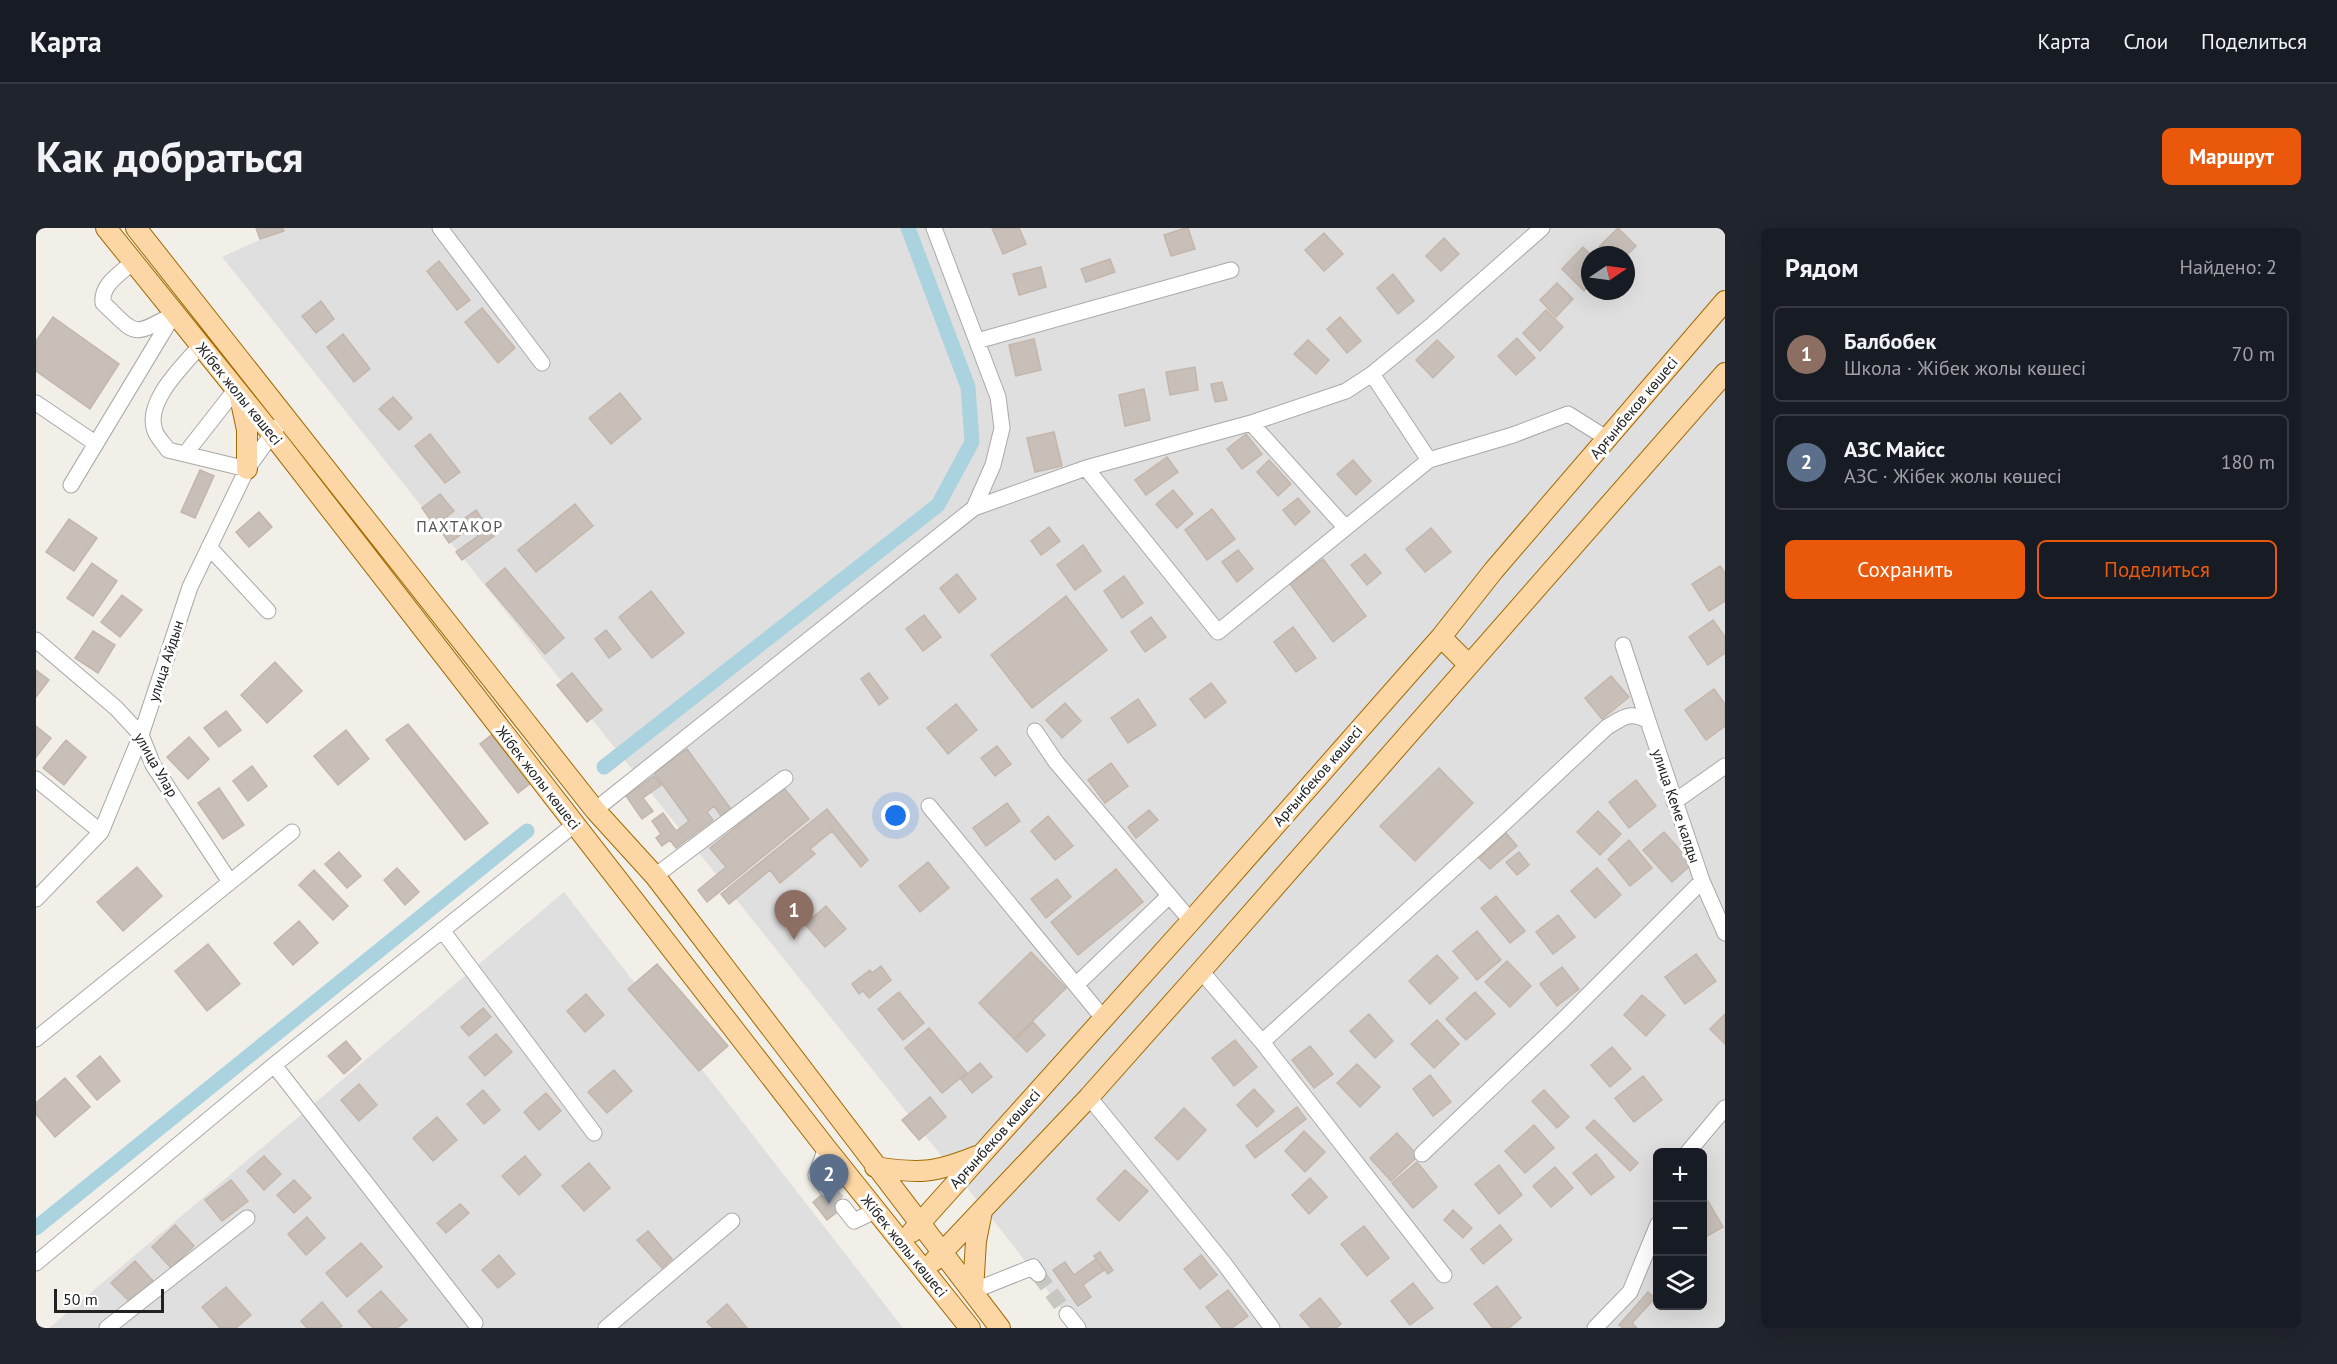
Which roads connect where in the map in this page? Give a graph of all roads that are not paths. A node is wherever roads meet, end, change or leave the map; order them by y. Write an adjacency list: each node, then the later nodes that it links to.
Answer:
1 (106, 228): 6 (main road, Жібек жолы көшесі)
2 (137, 228): 17 (main road, Жібек жолы көшесі)
3 (440, 228): 12 (street)
4 (934, 228): 10 (street)
5 (1542, 228): 14 (street)
6 (133, 262): 9 (main road, Жібек жолы көшесі); 9 (street)
7 (1231, 270): 10 (street)
8 (1725, 301): 20 (main road, Арғынбеков көшесі)
9 (174, 314): 11 (main road, Жібек жолы көшесі); 21 (street)
10 (977, 341): 27 (street)
11 (200, 346): 15 (main road, Жібек жолы көшесі); 22 (street)
12 (542, 363)
13 (1725, 373): 34 (main road)
14 (1372, 374): 18 (street); 23 (street)
15 (238, 392): 19 (main road, Жібек жолы көшесі); 22 (street); 25 (main road)
16 (36, 403): 21 (street)
17 (286, 415): 19 (street, улица Айдын); 43 (main road, Жібек жолы көшесі)
18 (1251, 423): 24 (street); 28 (street)
19 (272, 434): 25 (street, улица Айдын); 44 (main road, Жібек жолы көшесі)
20 (1608, 440): 23 (street); 31 (main road, Арғынбеков көшесі)
21 (95, 443): 26 (street)
22 (185, 454): 25 (street)
23 (1429, 460): 28 (street)
24 (1086, 468): 27 (street); 28 (street)
25 (248, 469): 29 (street, улица Айдын)
26 (71, 485)
27 (974, 508): 43 (street)
28 (1345, 526)
29 (209, 547): 30 (street); 37 (street, улица Айдын)
30 (268, 611)
31 (1441, 637): 34 (main road); 52 (main road, Арғынбеков көшесі)
32 (36, 640): 37 (street, улица Улар)
33 (1623, 645): 35 (street, улица Кеме калды)
34 (1468, 664): 55 (main road)
35 (1648, 721): 41 (street, улица Кеме калды); 59 (street)
36 (1035, 731): 50 (street)
37 (141, 735): 45 (street, улица Айдын); 49 (street, улица Улар)
38 (1725, 766): 41 (street)
39 (785, 778): 47 (street)
40 (36, 779): 45 (street)
41 (1674, 802): 48 (street, улица Кеме калды)
42 (929, 806): 56 (street)
43 (595, 810): 47 (main road, Жібек жолы көшесі)
44 (574, 824): 53 (street); 64 (main road, Жібек жолы көшесі)
45 (101, 832): 51 (street, улица Айдын)
46 (292, 832): 49 (street)
47 (655, 876): 68 (main road, Жібек жолы көшесі)
48 (1702, 881): 54 (street, улица Кеме калды); 67 (street)
49 (230, 882): 58 (street)
50 (1169, 896): 52 (street); 56 (street)
51 (36, 898)
52 (1191, 921): 57 (main road, Арғынбеков көшесі)
53 (442, 930): 60 (street); 63 (street)
54 (1725, 933)
55 (1201, 971): 59 (street); 61 (main road)
56 (1076, 985): 57 (street)
57 (1103, 1018): 66 (main road, Арғынбеков көшесі)
58 (36, 1039)
59 (1262, 1042): 82 (street)
60 (274, 1065): 79 (street); 85 (street)
61 (1089, 1097): 71 (main road); 91 (street)
62 (1725, 1108): 65 (street)
63 (594, 1133)
64 (826, 1148): 69 (street); 72 (main road, Жібек жолы көшесі)
65 (1691, 1148)
66 (982, 1154): 68 (main road); 75 (main road, Арғынбеков көшесі)
67 (1422, 1154)
68 (875, 1167): 75 (main road, Жібек жолы көшесі)
69 (828, 1190)
70 (843, 1207): 72 (street)
71 (983, 1209): 78 (main road); 83 (main road)
72 (875, 1211): 77 (main road, Жібек жолы көшесі)
73 (247, 1218): 86 (street)
74 (732, 1221): 87 (street)
75 (920, 1224): 77 (main road, Арғынбеков көшесі); 78 (main road, Жібек жолы көшесі)
76 (1653, 1236): 92 (street)
77 (902, 1244): 80 (main road, Жібек жолы көшесі)
78 (942, 1253): 80 (main road); 83 (main road, Жібек жолы көшесі)
79 (36, 1263)
80 (924, 1271): 88 (main road, Жібек жолы көшесі)
81 (1038, 1274): 83 (street)
82 (1444, 1275)
83 (973, 1292): 89 (main road, Жібек жолы көшесі)
84 (1067, 1314): 90 (street)
85 (475, 1323)
86 (107, 1328)
87 (606, 1328)
88 (970, 1328)
89 (1000, 1328)
90 (1078, 1328)
91 (1272, 1328)
92 (1595, 1328)

